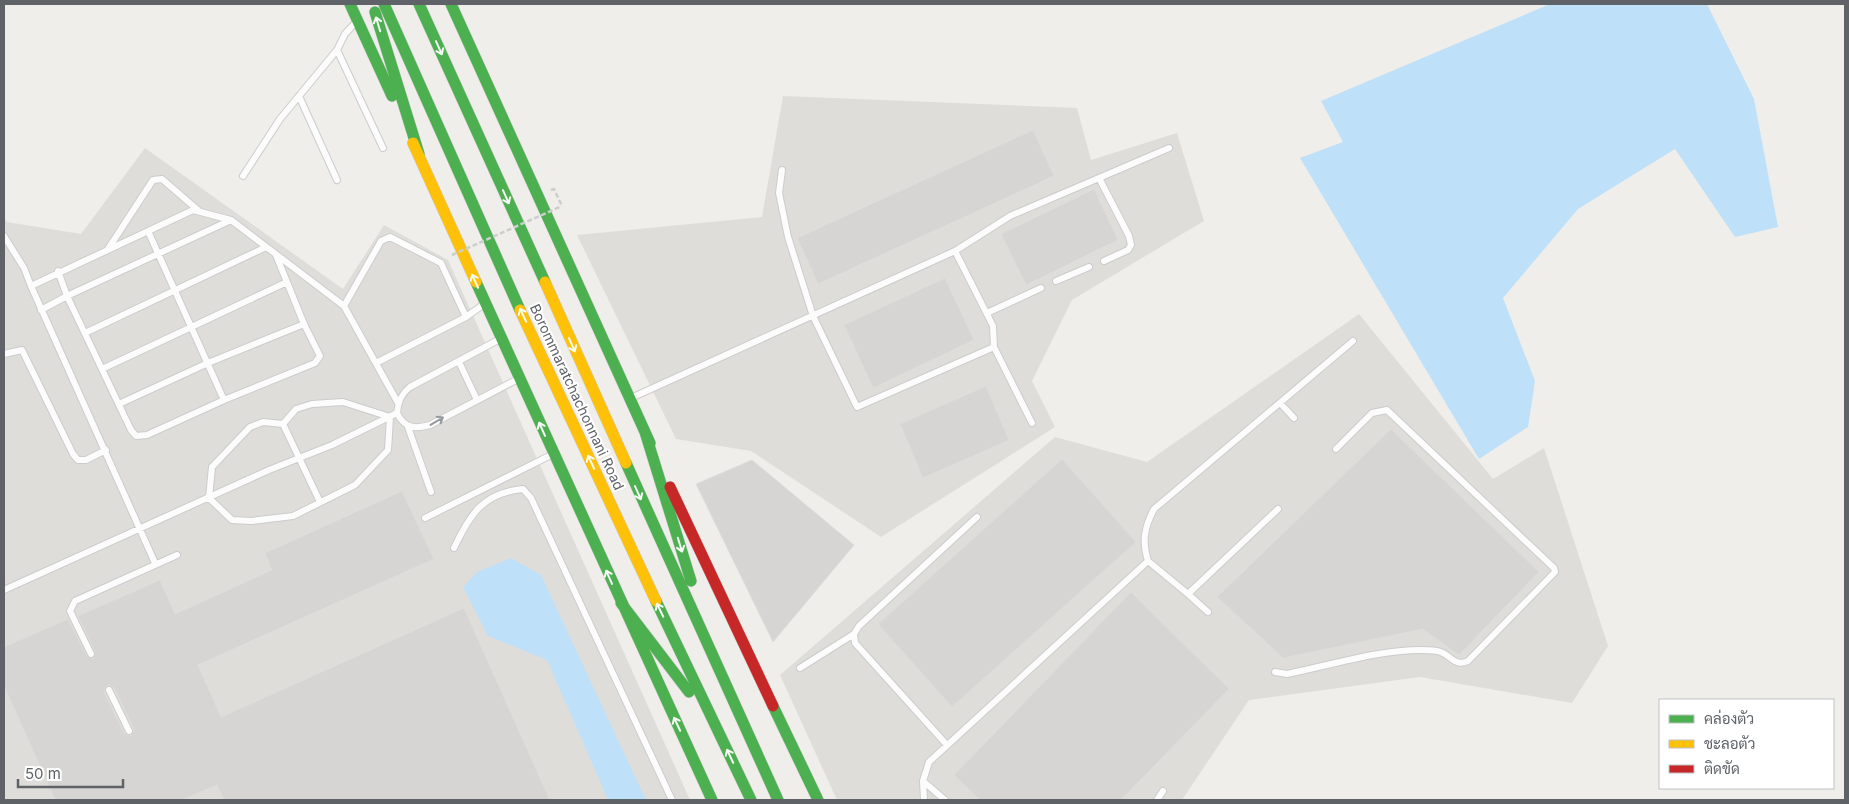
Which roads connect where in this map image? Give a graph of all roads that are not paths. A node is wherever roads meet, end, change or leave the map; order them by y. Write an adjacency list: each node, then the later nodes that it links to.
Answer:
1 (350, 4): 6 (main road)
2 (372, 4): 11 (main road, one-way to 2)
3 (384, 4): 90 (main road, Borommaratchachonnani Road, one-way to 3)
4 (419, 4): 88 (main road, Borommaratchachonnani Road, one-way to 88)
5 (451, 4): 52 (main road)
6 (358, 20): 7 (lane); 11 (main road)
7 (337, 50): 8 (lane); 9 (lane)
8 (299, 96): 13 (lane); 15 (lane)
9 (383, 148)
10 (1169, 148): 14 (lane)
11 (419, 154): 34 (main road, one-way to 11)
12 (782, 170): 38 (lane)
13 (243, 176)
14 (1099, 178): 22 (lane); 25 (lane)
15 (337, 180)
16 (200, 212): 17 (lane); 18 (lane); 21 (lane)
17 (231, 220): 20 (lane); 23 (lane)
18 (148, 231): 21 (lane); 23 (lane)
19 (4, 236): 30 (lane)
20 (266, 247): 24 (lane); 32 (lane)
21 (107, 250): 27 (lane)
22 (955, 251): 37 (lane); 38 (lane)
23 (159, 254): 32 (lane); 33 (lane)
24 (275, 254): 29 (lane); 35 (lane)
25 (1104, 261)
26 (1089, 267): 28 (lane)
27 (58, 271): 30 (lane); 33 (lane)
28 (1056, 281)
29 (287, 282): 40 (lane); 41 (lane)
30 (31, 286): 36 (lane)
31 (1041, 288): 37 (lane)
32 (175, 289): 41 (lane); 42 (lane)
33 (67, 296): 36 (lane); 42 (lane)
34 (485, 303): 39 (lane); 43 (main road)
35 (344, 306): 39 (lane); 49 (lane)
36 (41, 310): 66 (lane)
37 (987, 313): 45 (lane)
38 (814, 316): 45 (lane); 52 (lane)
39 (466, 317): 49 (lane)
40 (304, 324): 48 (lane); 53 (lane)
41 (191, 328): 48 (lane); 50 (lane)
42 (85, 333): 50 (lane)
43 (501, 338): 47 (lane); 51 (main road)
44 (1353, 342): 56 (lane)
45 (994, 347): 61 (lane)
46 (4, 354): 66 (lane)
47 (459, 362): 54 (lane); 55 (lane)
48 (208, 363): 53 (lane); 57 (lane)
49 (376, 363): 55 (lane)
50 (102, 368): 57 (lane)
51 (519, 378): 54 (lane); 67 (main road, one-way to 51)
52 (630, 398): 64 (main road)
53 (224, 400): 57 (lane)
54 (477, 400): 63 (lane, one-way to 54)
55 (398, 403): 58 (lane)
56 (1280, 403): 60 (lane); 78 (lane)
57 (119, 404)
58 (397, 414): 59 (lane); 63 (lane)
59 (390, 417): 62 (lane); 68 (lane); 71 (lane)
60 (1294, 418)
61 (1032, 423)
62 (283, 424): 68 (lane); 70 (lane)
63 (408, 427): 69 (lane)
64 (645, 432): 88 (main road, one-way to 88); 99 (main road)
65 (1336, 449): 87 (lane)
66 (106, 450): 75 (lane)
67 (553, 454): 74 (lane); 82 (main road, one-way to 67)
68 (299, 458): 70 (lane); 71 (lane)
69 (431, 492)
70 (209, 498): 71 (lane); 75 (lane)
71 (320, 502)
72 (1278, 509): 81 (lane)
73 (978, 517): 84 (lane)
74 (425, 518)
75 (141, 528): 79 (lane); 80 (lane)
76 (454, 548): 95 (lane)
77 (177, 555): 79 (lane)
78 (1148, 561): 81 (lane); 92 (lane)
79 (155, 563): 85 (lane)
80 (4, 590)
81 (1188, 594): 83 (lane)
82 (621, 603): 90 (main road); 96 (main road, one-way to 82)
83 (1208, 612)
84 (854, 634): 86 (lane); 92 (lane)
85 (91, 654)
86 (800, 668)
87 (1276, 672)
88 (720, 677): 98 (main road, Borommaratchachonnani Road)
89 (109, 690): 91 (lane)
90 (717, 729): 97 (main road, Borommaratchachonnani Road, one-way to 90)
91 (129, 731)
92 (947, 745): 93 (lane)
93 (923, 781): 100 (lane); 101 (lane)
94 (1163, 791): 102 (lane)
95 (672, 800)
96 (712, 800)
97 (751, 800)
98 (778, 800)
99 (818, 800)
100 (924, 800)
101 (945, 800)
102 (1157, 800)

